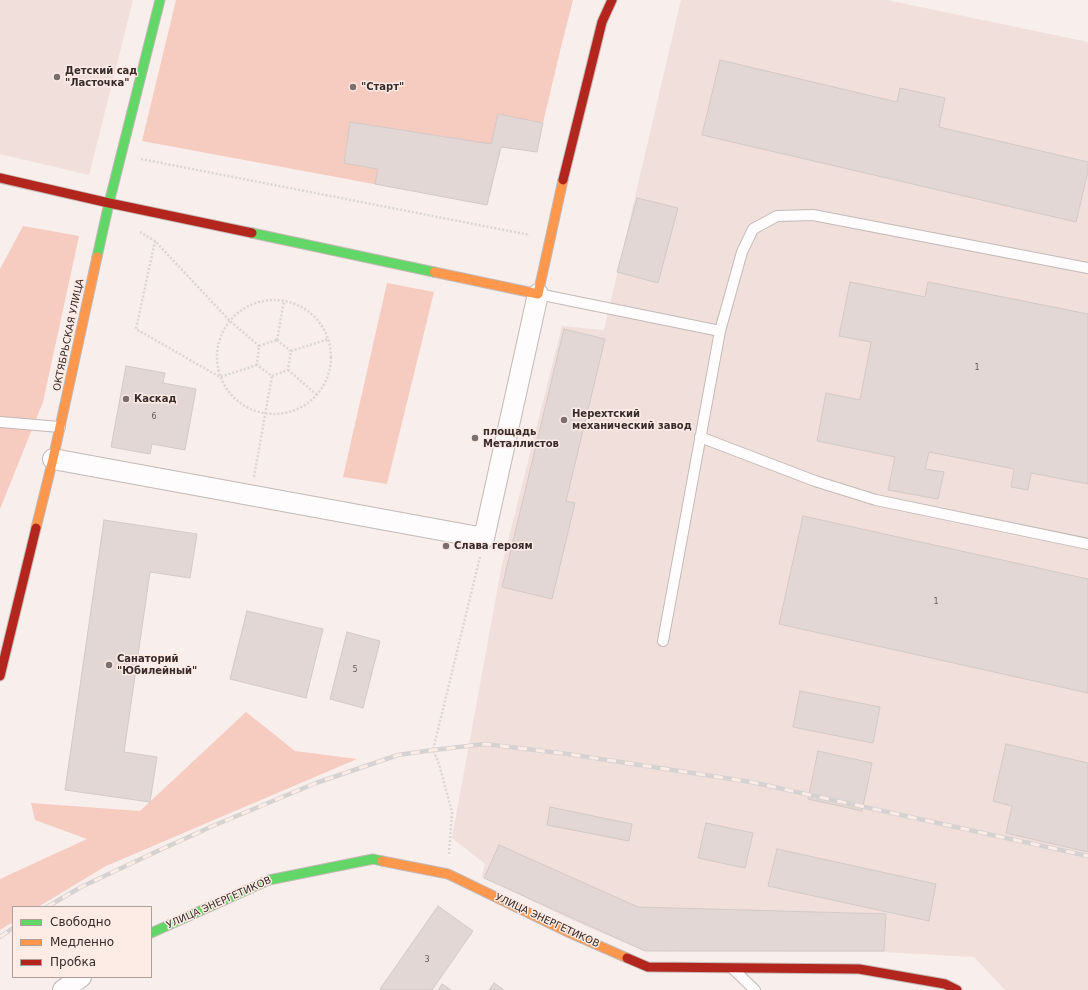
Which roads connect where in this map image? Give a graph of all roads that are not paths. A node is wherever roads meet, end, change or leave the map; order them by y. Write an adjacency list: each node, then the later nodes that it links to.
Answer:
1 (160, 0): 4 (street, ОКТЯБРЬСКАЯ УЛИЦА)
2 (612, 0): 6 (street)
3 (0, 178): 4 (street)
4 (109, 203): 6 (street); 9 (street, ОКТЯБРЬСКАЯ УЛИЦА)
5 (1088, 268): 7 (lane)
6 (538, 294): 7 (lane); 11 (street)
7 (720, 331): 10 (lane)
8 (0, 422): 9 (lane)
9 (60, 427): 11 (street, ОКТЯБРЬСКАЯ УЛИЦА)
10 (700, 437): 12 (lane); 13 (lane)
11 (53, 459): 14 (street, ОКТЯБРЬСКАЯ УЛИЦА)
12 (1088, 544)
13 (663, 641)
14 (0, 676)
15 (152, 933): 16 (street, УЛИЦА ЭНЕРГЕТИКОВ)
16 (731, 968): 19 (lane); 20 (street, УЛИЦА ЭНЕРГЕТИКОВ)
17 (80, 978): 18 (street)
18 (63, 990)
19 (755, 990)
20 (956, 990)

